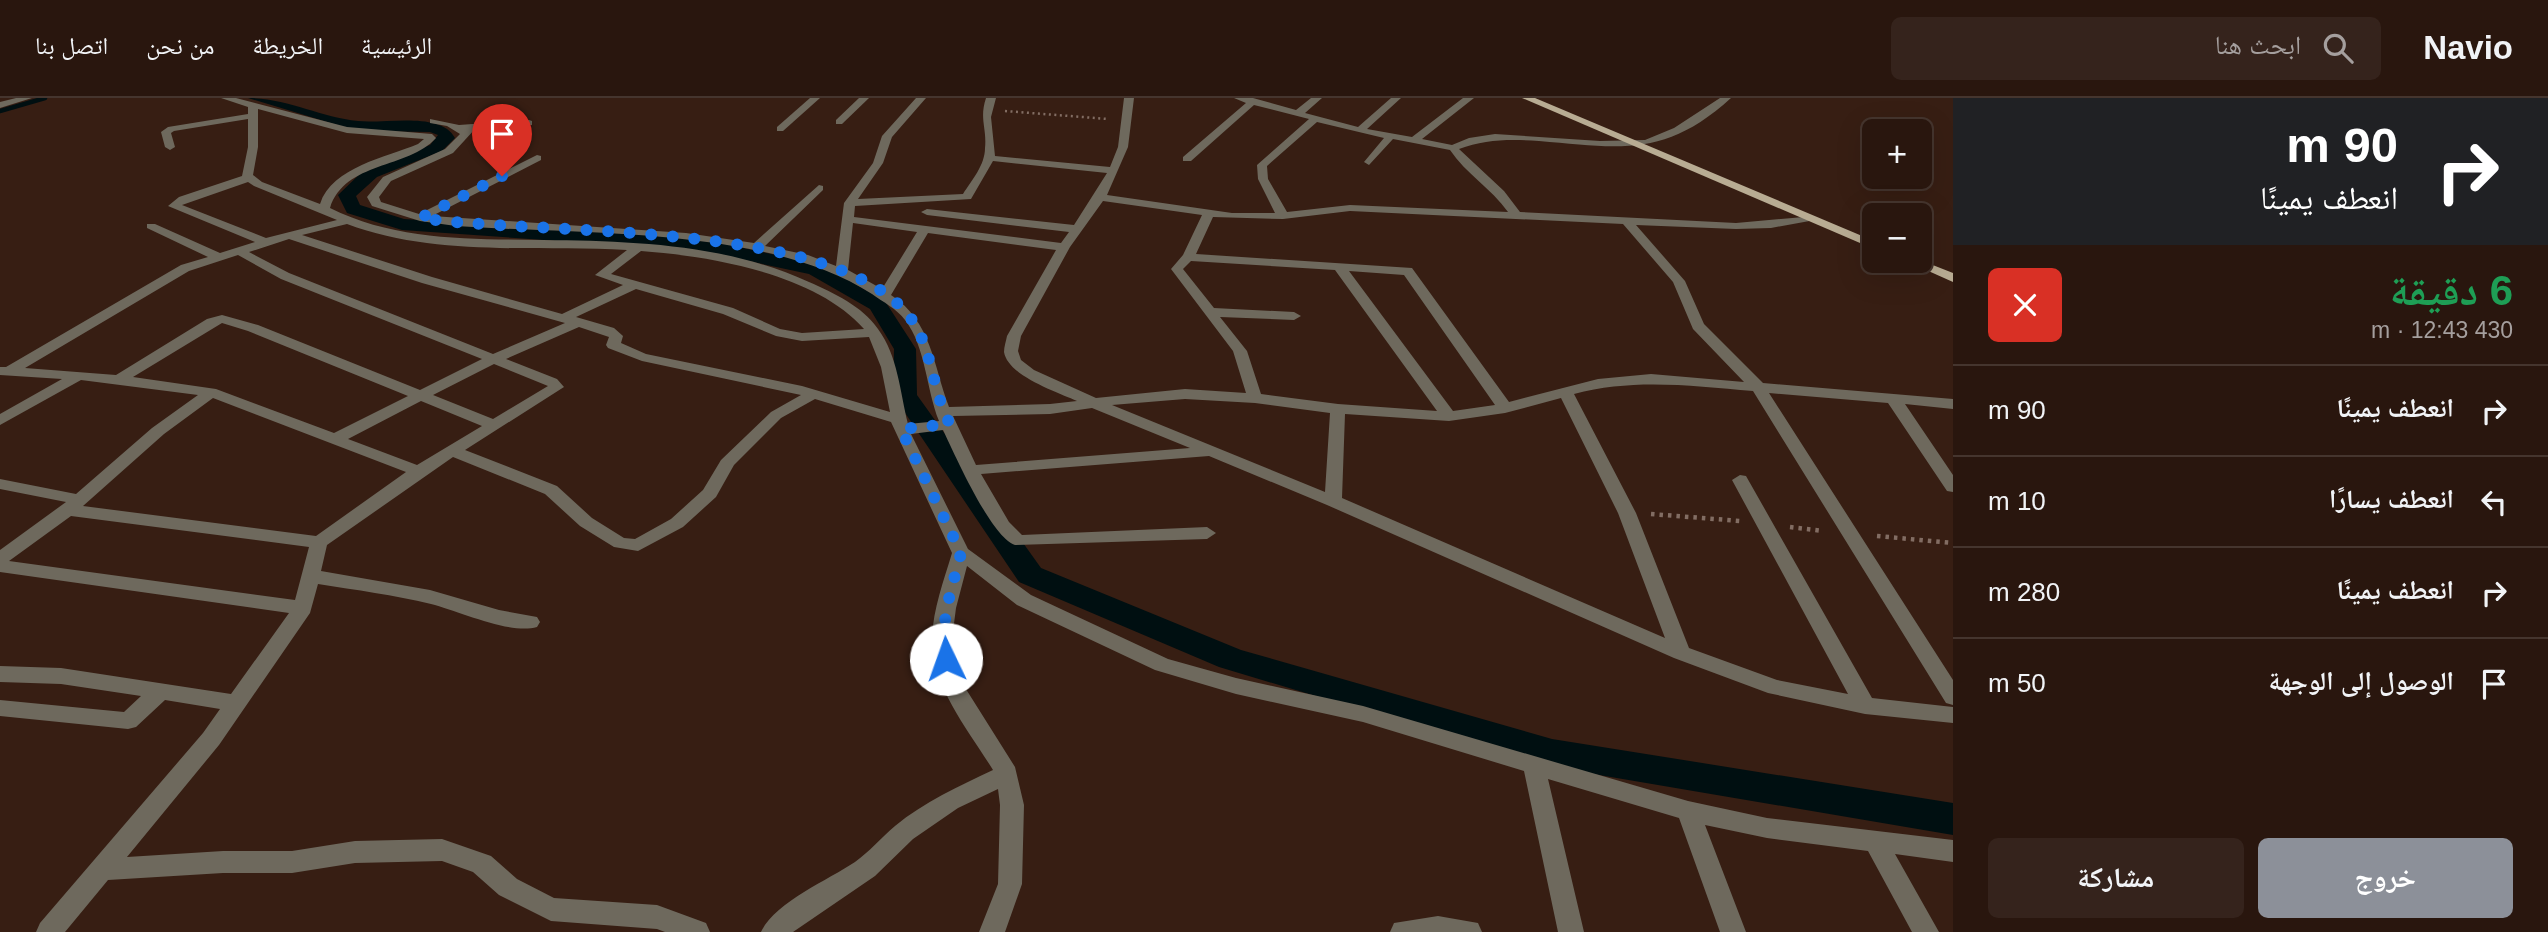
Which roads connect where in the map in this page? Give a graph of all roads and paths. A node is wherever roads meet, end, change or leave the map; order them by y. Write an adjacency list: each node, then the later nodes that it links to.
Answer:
1 (27, 98): 14 (street)
2 (226, 98): 16 (street)
3 (815, 98): 24 (street)
4 (864, 98): 21 (street)
5 (921, 98): 39 (street)
6 (992, 98): 15 (street)
7 (1129, 98): 20 (street)
8 (1317, 98): 17 (street)
9 (1396, 98): 25 (street)
10 (1469, 98): 27 (street)
11 (1527, 98): 28 (main road)
12 (1726, 98): 28 (street)
13 (1247, 99): 17 (street); 33 (street)
14 (0, 106)
15 (986, 109): 20 (path); 32 (street)
16 (252, 113): 29 (street); 36 (street); 40 (street)
17 (1299, 113): 18 (street)
18 (1316, 118): 25 (street); 43 (street)
19 (433, 121): 23 (street)
20 (1127, 121): 35 (street)
21 (839, 122)
22 (529, 124): 23 (street)
23 (465, 129): 45 (street)
24 (780, 129)
25 (1360, 130): 26 (street)
26 (1391, 136): 27 (street); 34 (street)
27 (1413, 141): 30 (street)
28 (1637, 144): 30 (street); 46 (main road)
29 (170, 147)
30 (1453, 148): 44 (street)
31 (537, 158): 45 (street)
32 (989, 158): 35 (street); 39 (street)
33 (1187, 159)
34 (1369, 162)
35 (1114, 171): 38 (street)
36 (248, 178): 40 (street); 55 (street)
37 (818, 188): 58 (street)
38 (1100, 197): 42 (street); 52 (street)
39 (849, 203): 47 (street)
40 (324, 209): 48 (street)
41 (927, 212): 52 (street)
42 (1209, 213): 43 (street); 61 (street)
43 (1283, 216): 44 (street)
44 (1517, 217): 49 (street)
45 (420, 218): 58 (street)
46 (1811, 218): 49 (street); 54 (main road)
47 (846, 219): 51 (street); 63 (street)
48 (347, 221): 53 (street); 56 (street)
49 (1626, 221): 76 (street)
50 (151, 226): 60 (street)
51 (925, 229): 57 (street); 67 (street)
52 (1075, 229): 57 (street)
53 (289, 235): 55 (street); 70 (street)
54 (1862, 240)
55 (265, 242): 59 (street)
56 (638, 247): 66 (street); 71 (street)
57 (1064, 247): 84 (street)
58 (755, 248): 63 (street)
59 (237, 250): 60 (street); 72 (street)
60 (217, 256): 73 (street)
61 (1188, 257): 62 (street); 68 (street)
62 (1340, 268): 85 (street); 87 (street)
63 (842, 269): 67 (street)
64 (1932, 269): 65 (main road)
65 (1953, 278)
66 (634, 285): 70 (street); 71 (street)
67 (885, 295): 88 (street)
68 (1210, 312): 69 (street); 81 (street)
69 (1294, 316)
70 (571, 320): 72 (street); 79 (street)
71 (874, 332): 91 (street)
72 (495, 358): 80 (street); 90 (street)
73 (3, 372): 74 (street)
74 (79, 375): 75 (street); 89 (street)
75 (120, 379): 78 (street); 80 (street)
76 (1758, 387): 77 (street); 82 (street); 113 (street)
77 (1565, 391): 85 (street); 110 (street)
78 (211, 392): 92 (street); 101 (street)
79 (813, 394): 91 (street); 93 (street)
80 (420, 395): 90 (street); 92 (street)
81 (1255, 398): 84 (street); 86 (street)
82 (1894, 400): 83 (street); 99 (street)
83 (1953, 404)
84 (1098, 405): 88 (street); 94 (street)
85 (1505, 408): 87 (street)
86 (1338, 409): 87 (street); 100 (street)
87 (1449, 416)
88 (945, 420): 91 (street); 95 (street)
89 (0, 421)
90 (494, 425): 93 (street)
91 (903, 425): 104 (street)
92 (335, 439): 96 (street)
93 (451, 450): 96 (street)
94 (1210, 451): 95 (street); 100 (street)
95 (974, 470): 102 (street)
96 (418, 471): 103 (street)
97 (1740, 480): 115 (street)
98 (0, 484): 101 (street)
99 (1953, 486)
100 (1333, 500): 110 (street)
101 (74, 505): 103 (street); 105 (street)
102 (1208, 533)
103 (319, 542): 107 (street)
104 (961, 553): 118 (street); 119 (street)
105 (0, 559)
106 (0, 565): 108 (street)
107 (311, 576): 108 (street); 109 (street)
108 (303, 608): 114 (street)
109 (530, 622)
110 (1681, 653): 115 (street)
111 (0, 674): 112 (street)
112 (159, 692): 114 (street); 116 (street)
113 (1953, 697)
114 (236, 703): 123 (street)
115 (1865, 706): 117 (street)
116 (0, 708)
117 (1953, 715)
118 (1534, 765): 120 (street); 130 (street)
119 (1007, 774): 126 (street); 127 (street)
120 (1688, 811): 121 (street); 131 (street)
121 (1876, 843): 122 (street); 132 (street)
122 (1953, 851)
123 (100, 870): 124 (street); 125 (street)
124 (49, 932)
125 (698, 932)
126 (775, 932)
127 (992, 932)
128 (1403, 932): 129 (street)
129 (1469, 932)
130 (1571, 932)
131 (1733, 932)
132 (1926, 932)

